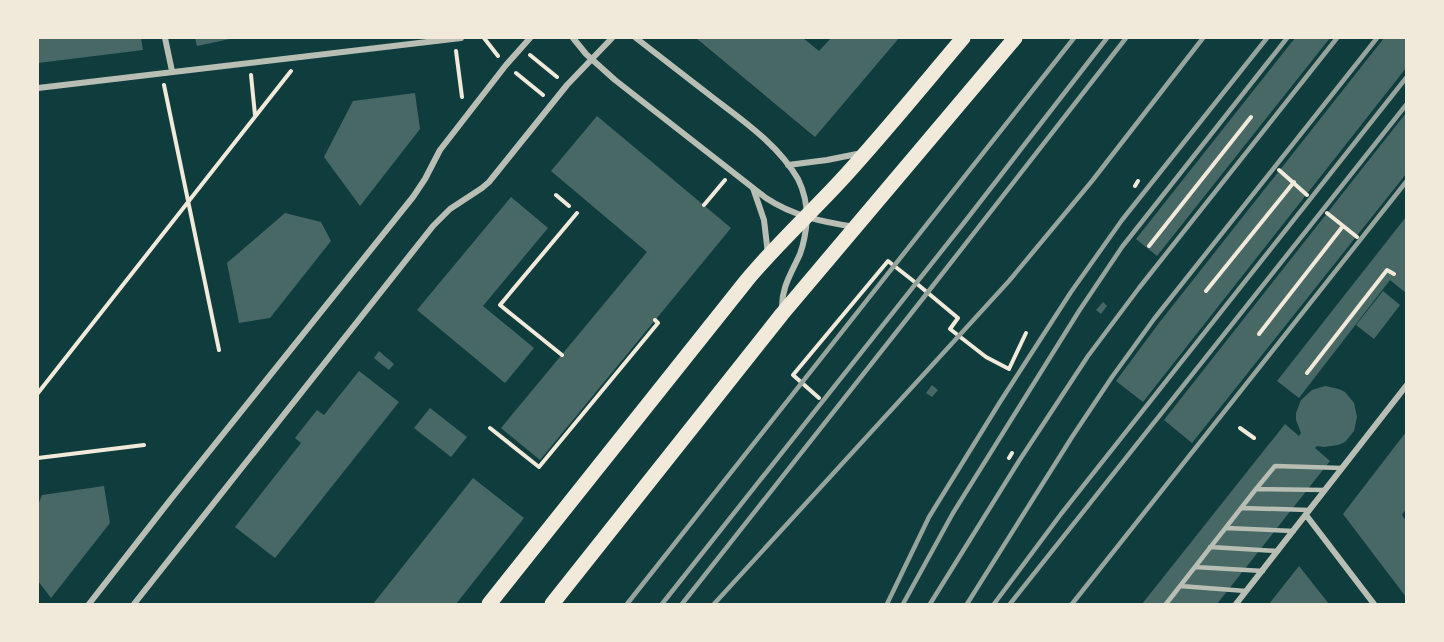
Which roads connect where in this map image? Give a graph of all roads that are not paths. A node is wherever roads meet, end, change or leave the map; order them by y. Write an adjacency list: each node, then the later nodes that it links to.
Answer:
1 (165, 38): 10 (street)
2 (457, 38): 10 (street)
3 (530, 38): 33 (street)
4 (573, 38): 9 (street)
5 (612, 38): 9 (street)
6 (636, 38): 13 (street)
7 (963, 38): 12 (main road)
8 (1015, 38): 16 (main road)
9 (590, 59): 14 (street); 34 (street)
10 (172, 71): 11 (street)
11 (38, 88)
12 (866, 152): 13 (street); 15 (main road)
13 (788, 165): 15 (street)
14 (753, 188): 15 (street); 17 (street)
15 (807, 217): 16 (street); 17 (main road); 18 (street)
16 (855, 227): 18 (main road)
17 (768, 256): 35 (main road)
18 (782, 314): 36 (main road)
19 (1407, 386): 20 (street)
20 (1342, 468): 21 (lane); 22 (street)
21 (1256, 489): 22 (lane); 23 (lane)
22 (1325, 490): 24 (street)
23 (1241, 508): 24 (lane); 25 (lane)
24 (1308, 513): 26 (street); 39 (street)
25 (1226, 528): 26 (lane); 27 (lane)
26 (1294, 531): 28 (street)
27 (1210, 547): 28 (lane); 29 (lane)
28 (1278, 551): 30 (street)
29 (1196, 567): 30 (lane); 31 (lane)
30 (1263, 571): 32 (street)
31 (1180, 586): 32 (lane); 37 (lane)
32 (1247, 591): 38 (street)
33 (89, 604)
34 (134, 604)
35 (489, 604)
36 (552, 604)
37 (1166, 604)
38 (1236, 604)
39 (1374, 604)

